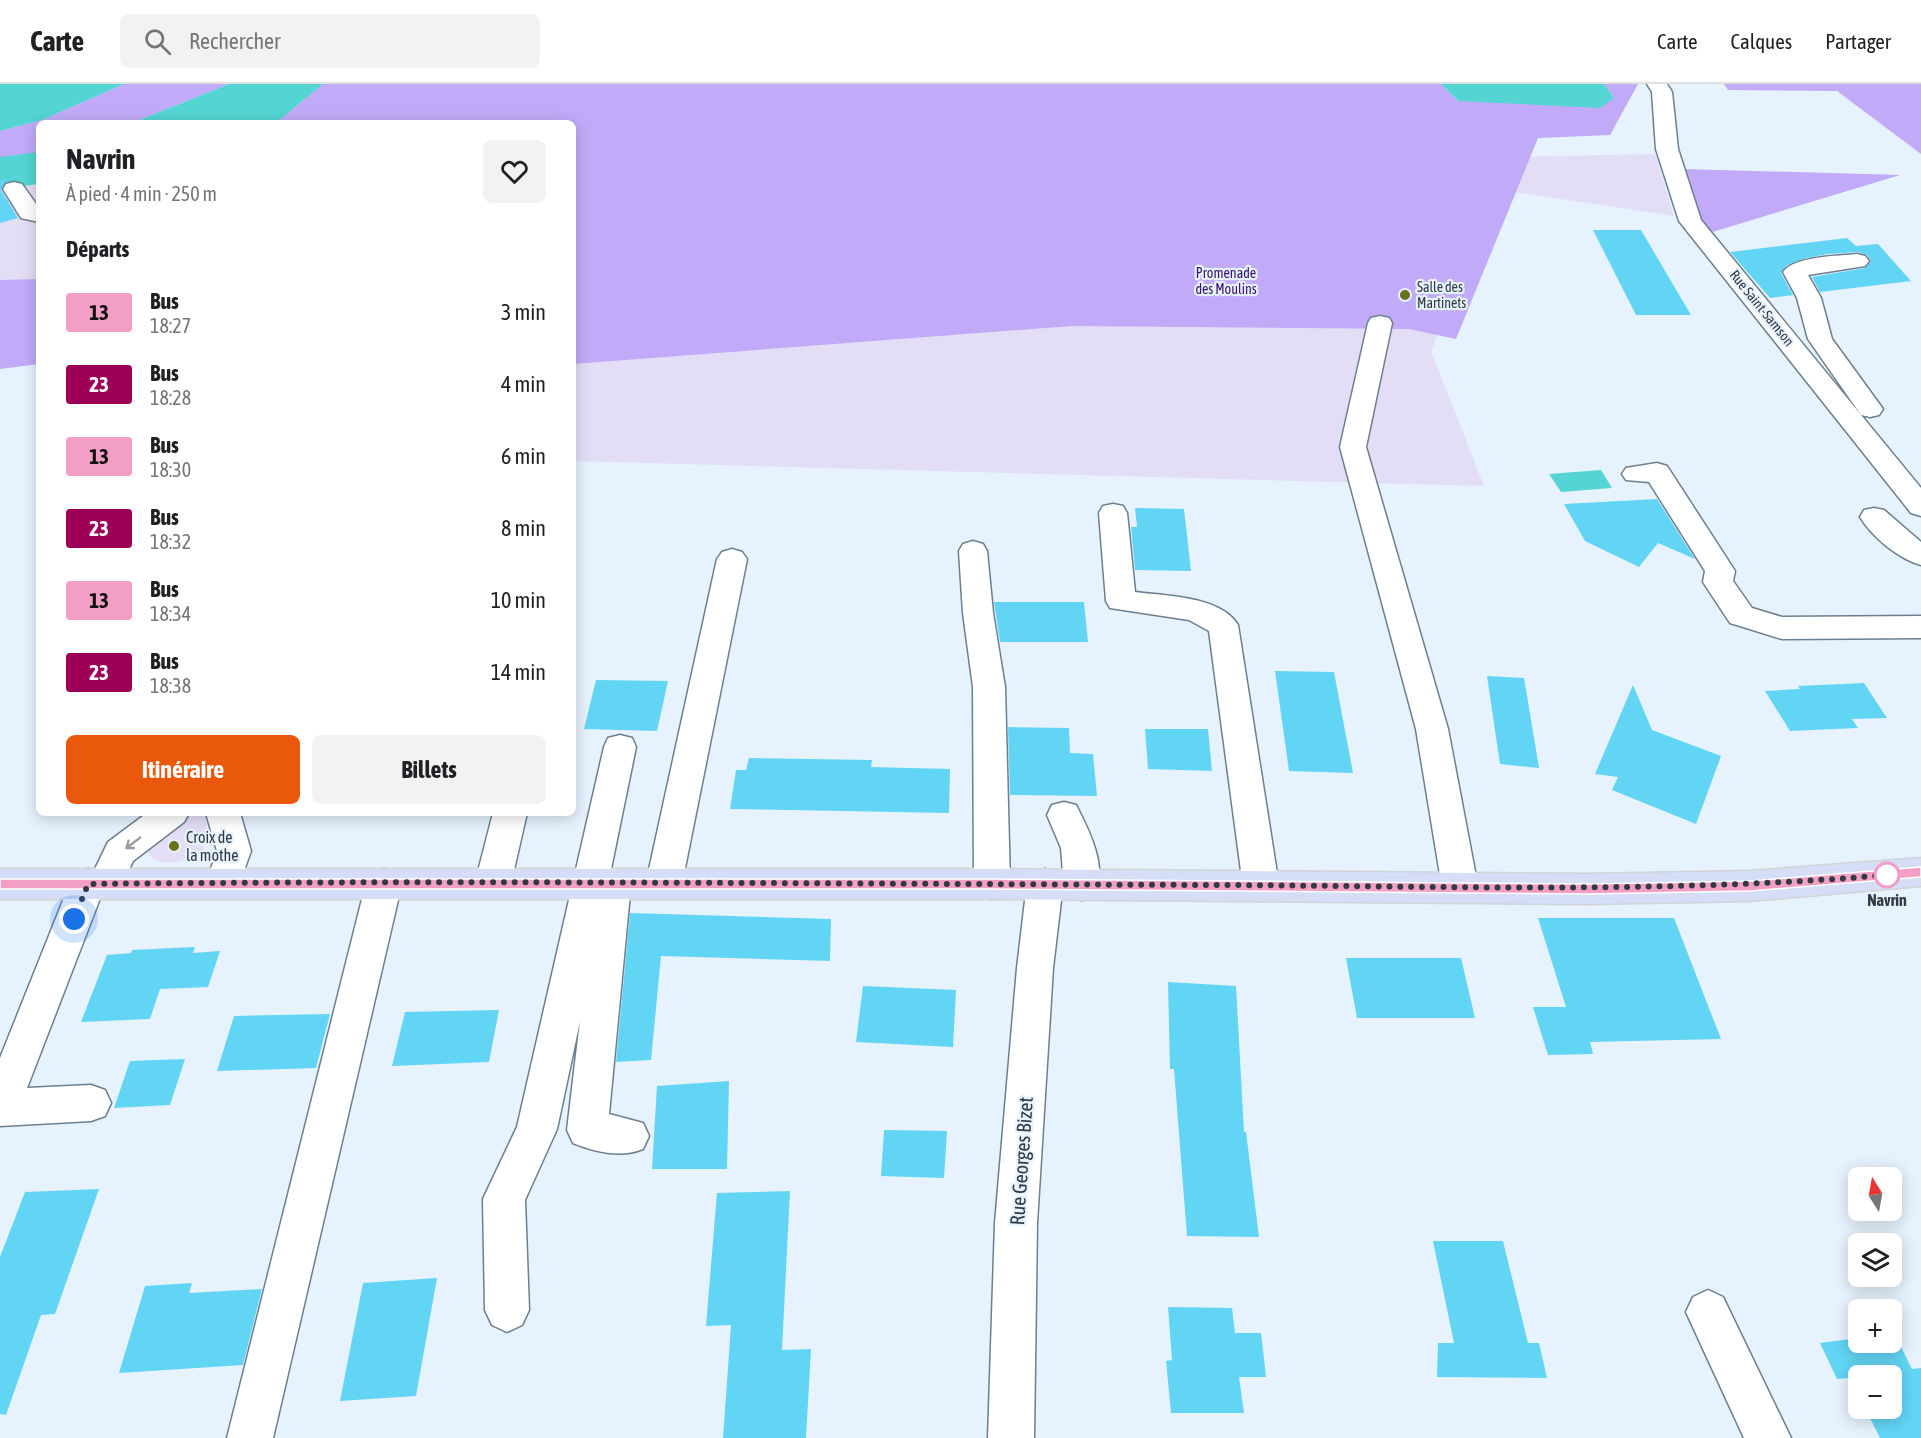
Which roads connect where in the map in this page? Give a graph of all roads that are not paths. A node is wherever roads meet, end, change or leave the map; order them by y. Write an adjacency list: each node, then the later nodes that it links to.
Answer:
1 (1657, 84): 7 (street, Rue Saint-Samson)
2 (14, 189): 3 (street)
3 (36, 214)
4 (1857, 261): 7 (street)
5 (1380, 323): 31 (street)
6 (1636, 474): 14 (street)
7 (1900, 479): 8 (street, Rue Saint-Samson)
8 (1921, 507)
9 (1113, 513): 30 (street)
10 (1874, 516): 12 (street)
11 (973, 551): 28 (street)
12 (1921, 555)
13 (732, 559): 27 (street)
14 (1921, 627)
15 (620, 747): 25 (street)
16 (1064, 815): 29 (street, Rue Georges Bizet)
17 (168, 816): 21 (street, one-way to 21)
18 (224, 816): 22 (street)
19 (509, 816): 24 (street)
20 (1921, 872): 31 (main road)
21 (97, 883): 22 (main road); 26 (main road); 33 (street)
22 (224, 883): 23 (main road)
23 (384, 883): 24 (main road); 37 (street)
24 (493, 883): 25 (main road)
25 (601, 883): 27 (main road); 34 (street); 35 (street)
26 (0, 884)
27 (664, 884): 28 (main road)
28 (992, 884): 29 (main road)
29 (1063, 885): 30 (main road); 38 (street, Rue Georges Bizet)
30 (1261, 886): 31 (main road)
31 (1460, 887)
32 (92, 1102): 33 (street)
33 (0, 1108)
34 (629, 1136)
35 (507, 1310)
36 (1708, 1312): 39 (street)
37 (250, 1438)
38 (1011, 1438)
39 (1768, 1438)

